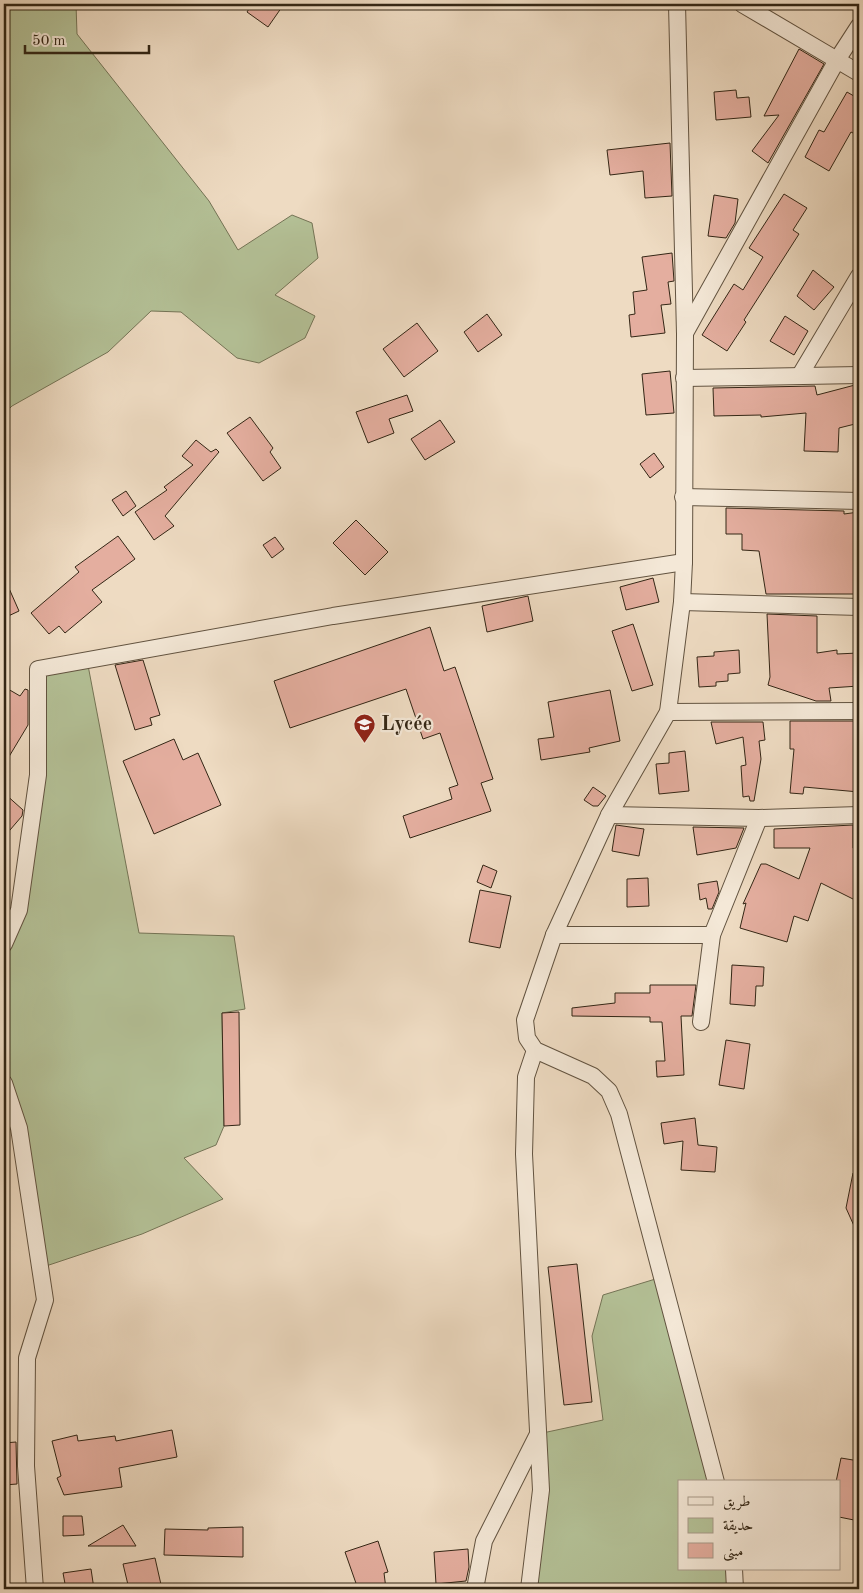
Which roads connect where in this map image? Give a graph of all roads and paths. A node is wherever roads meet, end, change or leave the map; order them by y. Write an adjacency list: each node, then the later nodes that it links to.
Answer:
1 (677, 4): 7 (street)
2 (742, 4): 4 (street)
3 (859, 26): 4 (street)
4 (838, 60): 5 (street); 7 (street)
5 (859, 74)
6 (859, 276): 8 (street)
7 (685, 334): 10 (street)
8 (800, 375): 9 (street); 10 (street)
9 (859, 376)
10 (684, 378): 11 (street)
11 (682, 497): 12 (street); 13 (street)
12 (859, 501)
13 (684, 562): 14 (street); 23 (street)
14 (682, 602): 15 (street); 17 (street)
15 (859, 607)
16 (859, 711): 17 (street)
17 (668, 712): 18 (street)
18 (610, 815): 20 (street); 21 (street)
19 (859, 815): 20 (street)
20 (760, 818): 22 (street)
21 (554, 934): 22 (street); 25 (street)
22 (712, 935): 24 (street)
23 (4, 944)
24 (701, 1022)
25 (535, 1050): 27 (street); 28 (street)
26 (4, 1083): 30 (street)
27 (538, 1434): 31 (street); 32 (street)
28 (715, 1480)
29 (734, 1570): 33 (street)
30 (35, 1589)
31 (475, 1589)
32 (529, 1589)
33 (735, 1589)

